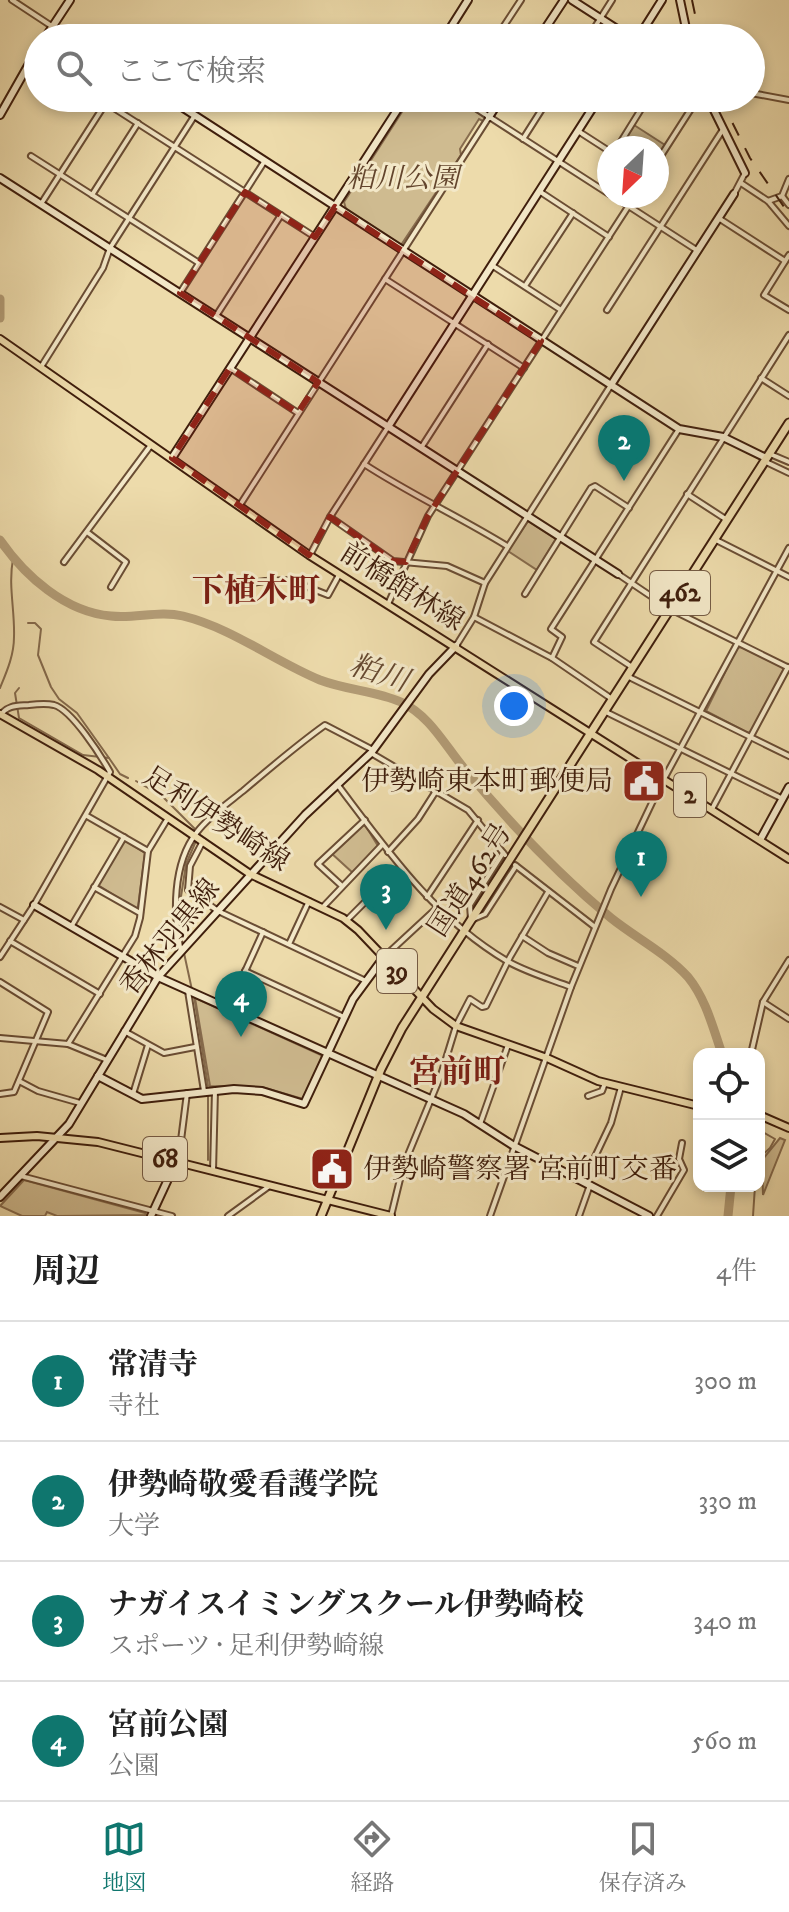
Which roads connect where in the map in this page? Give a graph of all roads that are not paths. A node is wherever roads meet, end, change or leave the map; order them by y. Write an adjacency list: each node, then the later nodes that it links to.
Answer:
1 (12, 0): 11 (street)
2 (70, 0): 12 (street)
3 (468, 0): 13 (street)
4 (521, 0): 14 (street)
5 (564, 0): 15 (street)
6 (572, 0): 10 (street)
7 (612, 0): 10 (street)
8 (662, 0): 18 (street)
9 (680, 0): 19 (street)
10 (600, 18): 16 (street); 17 (street)
11 (48, 24)
12 (55, 24)
13 (453, 24)
14 (505, 24)
15 (548, 24)
16 (596, 24)
17 (609, 24)
18 (647, 24)
19 (685, 24)
20 (24, 73): 34 (street)
21 (765, 96): 22 (street)
22 (789, 100)
23 (99, 112): 49 (street)
24 (123, 112): 37 (street)
25 (190, 112): 35 (street)
26 (396, 112): 62 (street)
27 (481, 112): 36 (street)
28 (492, 112): 36 (street)
29 (540, 112): 41 (street)
30 (590, 112): 38 (street)
31 (639, 112): 40 (street)
32 (689, 112): 43 (street)
33 (714, 112): 39 (street)
34 (0, 115)
35 (195, 115): 44 (street); 47 (street)
36 (489, 117): 41 (street); 74 (street)
37 (138, 123): 44 (street); 57 (street)
38 (578, 131): 42 (street); 46 (street)
39 (722, 131): 48 (street); 70 (street)
40 (624, 136)
41 (523, 139): 46 (street)
42 (597, 143)
43 (669, 143)
44 (175, 147): 55 (street); 68 (street)
45 (31, 156): 49 (street)
46 (559, 161): 53 (street); 54 (street)
47 (264, 162): 55 (street); 62 (street)
48 (745, 173): 52 (street)
49 (60, 174): 57 (street); 60 (street)
50 (0, 178): 60 (street)
51 (789, 179): 58 (street)
52 (741, 183): 56 (street); 59 (street)
53 (597, 186)
54 (539, 191): 65 (street); 79 (street)
55 (245, 192): 66 (street); 78 (street)
56 (734, 194): 67 (street)
57 (92, 195): 68 (street)
58 (782, 196): 59 (street); 61 (street)
59 (768, 201): 69 (street)
60 (41, 204): 73 (street)
61 (789, 205)
62 (335, 207): 71 (street); 74 (street)
63 (627, 208): 72 (street)
64 (631, 208): 70 (street)
65 (573, 213): 72 (street); 81 (street)
66 (281, 215): 71 (street); 87 (street)
67 (718, 218): 75 (street); 77 (street)
68 (129, 219): 73 (street); 78 (street)
69 (789, 226)
70 (661, 227): 75 (street); 85 (street)
71 (315, 237): 90 (street)
72 (609, 237): 84 (street)
73 (110, 248): 82 (street); 94 (street)
74 (403, 251): 80 (street); 83 (street)
75 (698, 251): 99 (street)
76 (789, 255): 77 (street)
77 (785, 261): 86 (street)
78 (199, 263): 82 (street)
79 (492, 266): 81 (street); 83 (street)
80 (385, 279): 88 (street); 98 (street)
81 (525, 286): 84 (street)
82 (180, 293): 87 (street)
83 (472, 296): 88 (street); 92 (street)
84 (561, 310): 92 (street)
85 (607, 310)
86 (789, 310)
87 (216, 316): 90 (street)
88 (455, 323): 93 (street); 103 (street)
89 (789, 335): 97 (street)
90 (249, 338): 95 (street); 98 (street)
91 (0, 339): 94 (main road, 前橋館林線 / 2)
92 (541, 341): 96 (street); 99 (street)
93 (488, 344): 96 (street); 107 (street)
94 (41, 367): 106 (main road, 前橋館林線 / 2)
95 (230, 368): 101 (street); 108 (street)
96 (524, 368): 112 (street)
97 (761, 378): 100 (street); 105 (street)
98 (318, 382): 101 (street); 103 (street)
99 (611, 385): 104 (street); 118 (street)
100 (789, 396)
101 (298, 413): 116 (street)
102 (789, 423): 109 (highway, 国道462号 / 462)
103 (388, 427): 107 (street); 111 (street)
104 (679, 429): 105 (street); 117 (street)
105 (723, 437): 109 (street); 114 (street)
106 (151, 445): 108 (main road, 前橋館林線 / 2); 121 (street)
107 (421, 448): 112 (street)
108 (172, 458): 116 (main road, 前橋館林線 / 2)
109 (767, 458): 110 (street); 113 (street); 120 (highway, 国道462号 / 462)
110 (789, 462)
111 (364, 464): 115 (street); 119 (street)
112 (458, 472): 115 (street); 118 (street)
113 (789, 473)
114 (687, 494): 120 (street); 135 (street)
115 (435, 505): 124 (street); 129 (street)
116 (239, 507): 126 (main road, 前橋館林線 / 2)
117 (629, 508): 122 (street); 127 (street)
118 (527, 516): 122 (street); 124 (street)
119 (330, 517): 126 (street); 129 (street)
120 (727, 520): 123 (highway, 国道462号 / 462)
121 (87, 532): 128 (street); 137 (street)
122 (560, 537): 127 (street); 138 (street)
123 (715, 539): 130 (street); 140 (highway, 国道462号 / 462)
124 (508, 546): 134 (street)
125 (789, 548): 130 (street)
126 (309, 555): 132 (main road, 前橋館林線 / 2)
127 (595, 560): 131 (street); 144 (street)
128 (64, 562)
129 (406, 562): 134 (street); 139 (street)
130 (777, 571): 133 (street); 142 (street)
131 (618, 574): 135 (street)
132 (339, 575): 136 (street); 139 (main road, 前橋館林線 / 2)
133 (789, 577)
134 (485, 583): 141 (street)
135 (630, 583): 140 (street); 146 (street)
136 (231, 586)
137 (111, 587)
138 (525, 594)
139 (387, 605): 143 (main road, 前橋館林線 / 2)
140 (670, 609): 142 (street); 146 (highway, 国道462号 / 462)
141 (474, 617): 143 (street); 144 (street)
142 (738, 642): 145 (street); 150 (street)
143 (456, 646): 152 (main road, 前橋館林線 / 2); 155 (street, 香林羽黒線)
144 (552, 658): 148 (street)
145 (789, 667): 153 (street)
146 (632, 668): 147 (highway, 国道462号 / 462)
147 (627, 676): 148 (highway, 国道462号 / 462); 150 (street)
148 (612, 699): 149 (highway, 国道462号 / 462)
149 (604, 711): 152 (highway, 国道462号 / 462); 154 (street)
150 (700, 713): 153 (street); 154 (street)
151 (0, 715): 158 (main road, 足利伊勢崎線 / 39); 158 (street)
152 (591, 732): 159 (main road, 前橋館林線 / 2); 191 (highway, 国道462号 / 462)
153 (750, 738): 156 (street); 157 (street)
154 (681, 749): 157 (street); 159 (street)
155 (372, 751): 160 (street, 香林羽黒線); 162 (street); 169 (street)
156 (789, 756)
157 (732, 774): 163 (street); 164 (street)
158 (109, 776): 165 (street); 166 (main road, 足利伊勢崎線 / 39)
159 (665, 779): 164 (main road, 前橋館林線 / 2); 192 (street)
160 (337, 784): 167 (street); 176 (street, 香林羽黒線)
161 (789, 787): 163 (street)
162 (436, 791): 168 (street); 174 (street)
163 (783, 799): 171 (street)
164 (712, 809): 171 (main road, 前橋館林線 / 2)
165 (86, 816): 170 (street); 183 (street)
166 (168, 818): 169 (main road, 足利伊勢崎線 / 39); 173 (street)
167 (365, 820): 172 (street); 177 (street)
168 (478, 820): 181 (street); 191 (street)
169 (198, 836): 176 (main road, 足利伊勢崎線 / 39); 187 (street); 199 (street)
170 (124, 837): 173 (street); 178 (street)
171 (760, 840): 175 (main road, 前橋館林線 / 2)
172 (383, 844): 174 (street); 177 (street)
173 (148, 851): 188 (street)
174 (388, 852): 181 (street)
175 (789, 859)
176 (250, 874): 182 (main road, 足利伊勢崎線 / 39); 187 (street, 香林羽黒線)
177 (342, 886): 185 (street)
178 (94, 887): 188 (street); 193 (street)
179 (378, 889): 190 (street)
180 (548, 892): 191 (street); 192 (street); 196 (street)
181 (427, 897): 186 (street)
182 (309, 901): 185 (main road, 足利伊勢崎線 / 39); 198 (street)
183 (34, 905): 189 (street); 193 (street)
184 (0, 907): 189 (street)
185 (323, 907): 190 (main road, 足利伊勢崎線 / 39)
186 (438, 907): 194 (street); 202 (street)
187 (218, 911): 195 (street); 199 (street, 香林羽黒線)
188 (140, 913): 201 (street)
189 (24, 920): 197 (street)
190 (347, 920): 202 (main road, 足利伊勢崎線 / 39)
191 (471, 920): 194 (highway, 国道462号 / 462)
192 (596, 926): 205 (street)
193 (71, 927): 201 (street)
194 (464, 929): 204 (street); 213 (highway, 国道462号 / 462)
195 (263, 932): 198 (street); 206 (street)
196 (522, 936): 204 (street); 205 (street)
197 (10, 941): 200 (street); 212 (street)
198 (289, 944): 208 (street)
199 (183, 950): 207 (street, 香林羽黒線)
200 (0, 957)
201 (123, 957): 207 (street); 212 (street)
202 (384, 957): 208 (street); 213 (main road, 足利伊勢崎線 / 39)
203 (789, 960): 214 (street)
204 (508, 961): 210 (street); 219 (street)
205 (578, 966): 210 (street)
206 (245, 971): 215 (street); 217 (street)
207 (158, 977): 211 (street); 220 (street, 香林羽黒線)
208 (366, 981): 217 (street)
209 (0, 982): 222 (street)
210 (571, 987): 229 (street)
211 (191, 992): 215 (street); 226 (street)
212 (100, 994): 223 (street)
213 (421, 997): 219 (main road, 足利伊勢崎線 / 39); 232 (highway, 国道462号 / 462)
214 (763, 1002): 218 (street); 227 (street)
215 (228, 1009): 228 (street)
216 (789, 1010): 218 (street)
217 (344, 1017): 228 (street)
218 (787, 1017)
219 (456, 1026): 225 (main road, 足利伊勢崎線 / 39); 242 (street)
220 (124, 1031): 224 (street); 230 (street, 香林羽黒線)
221 (0, 1038): 222 (street)
222 (37, 1041): 223 (street); 233 (street)
223 (68, 1044): 230 (street)
224 (148, 1044): 226 (street); 240 (street)
225 (508, 1045): 229 (main road, 足利伊勢崎線 / 39); 246 (street)
226 (195, 1047): 237 (street)
227 (752, 1048)
228 (327, 1054): 232 (street); 236 (street)
229 (547, 1058): 234 (main road, 足利伊勢崎線 / 39); 251 (street)
230 (107, 1060): 231 (street, 香林羽黒線)
231 (98, 1076): 240 (street); 243 (street, 香林羽黒線)
232 (378, 1077): 242 (street); 258 (highway, 国道462号 / 462)
233 (19, 1081): 239 (street); 243 (street)
234 (605, 1083): 235 (main road, 足利伊勢崎線 / 39); 241 (street)
235 (621, 1087): 244 (main road, 足利伊勢崎線 / 39); 255 (street)
236 (215, 1090): 237 (street); 253 (street)
237 (204, 1091): 238 (street)
238 (187, 1092): 240 (street); 252 (street)
239 (0, 1094)
240 (133, 1096)
241 (588, 1096)
242 (429, 1100): 246 (street); 264 (street)
243 (82, 1103): 248 (street, 香林羽黒線)
244 (693, 1105)
245 (765, 1118): 247 (main road)
246 (480, 1124): 251 (street)
247 (789, 1128)
248 (59, 1137): 249 (main road, 68); 252 (main road, 68); 254 (street, 香林羽黒線)
249 (0, 1138)
250 (682, 1143): 268 (street)
251 (514, 1146): 255 (street); 265 (street)
252 (176, 1162): 253 (main road, 68); 259 (street)
253 (213, 1171): 256 (main road, 68)
254 (21, 1176): 257 (street, 香林羽黒線); 259 (street)
255 (587, 1183): 266 (street); 267 (street)
256 (270, 1185): 258 (main road, 68); 262 (street)
257 (0, 1197)
258 (327, 1200): 260 (main road, 68); 263 (highway, 国道462号 / 462)
259 (152, 1213): 261 (street)
260 (369, 1213): 264 (main road, 68)
261 (172, 1216)
262 (228, 1216)
263 (321, 1216)
264 (391, 1216)
265 (490, 1216)
266 (579, 1216)
267 (649, 1216)
268 (657, 1216)

